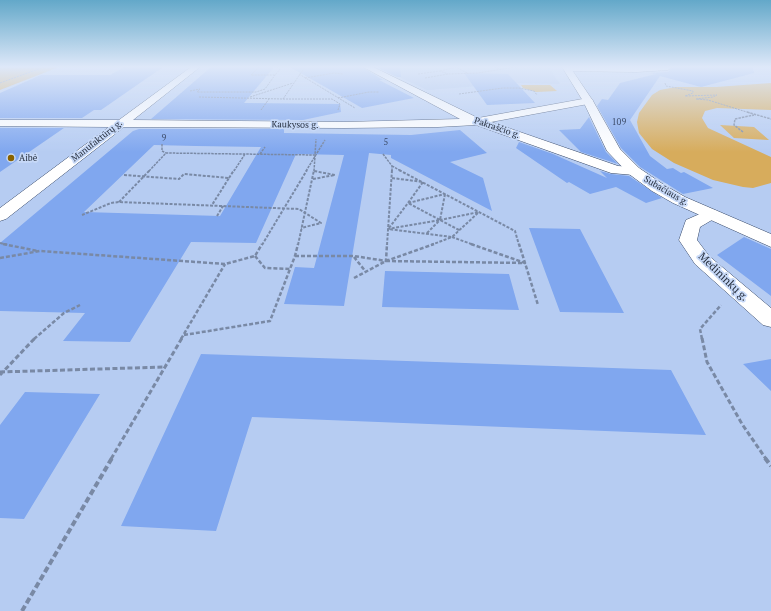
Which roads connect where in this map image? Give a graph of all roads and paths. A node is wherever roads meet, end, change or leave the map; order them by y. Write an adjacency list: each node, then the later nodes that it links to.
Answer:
1 (158, 96): 24 (street, Manufaktūrų g.)
2 (256, 96): 13 (path)
3 (285, 96): 15 (path)
4 (334, 96): 14 (path)
5 (351, 96): 14 (path)
6 (422, 96): 22 (street, Pakraščio g.)
7 (539, 96): 18 (path)
8 (584, 96): 17 (street, Subačiaus g.)
9 (686, 96): 10 (path)
10 (701, 96)
11 (716, 96): 20 (path)
12 (199, 98): 13 (path)
13 (248, 98): 15 (path)
14 (338, 98): 16 (path); 19 (path)
15 (283, 99): 16 (path)
16 (332, 99): 26 (path)
17 (588, 101): 18 (street, Kaukysos g.); 37 (street, Subačiaus g.)
18 (550, 108): 22 (street, Kaukysos g.)
19 (357, 110)
20 (755, 115): 21 (path); 27 (path)
21 (771, 118)
22 (479, 121): 26 (street, Kaukysos g.); 37 (street, Pakraščio g.)
23 (0, 123): 24 (street, Kaukysos g.)
24 (120, 123): 25 (street, Kaukysos g.); 53 (street, Manufaktūrų g.)
25 (317, 125): 26 (street, Kaukysos g.); 32 (path)
26 (335, 125): 32 (path)
27 (743, 132)
28 (162, 144): 30 (path)
29 (265, 147): 34 (path)
30 (166, 153): 31 (path); 39 (path)
31 (245, 154): 34 (path); 40 (path)
32 (315, 154): 34 (path); 36 (path); 49 (path)
33 (383, 154): 35 (path)
34 (260, 155)
35 (392, 166): 41 (path); 43 (path)
36 (314, 171): 42 (path); 42 (path)
37 (634, 171): 52 (street, Subačiaus g.)
38 (124, 175): 39 (path)
39 (145, 175): 40 (path); 45 (path)
40 (229, 178): 47 (path)
41 (392, 178): 43 (path); 58 (path)
42 (313, 179): 50 (path)
43 (423, 182): 44 (path); 46 (path)
44 (445, 194): 46 (path); 51 (path); 56 (path)
45 (119, 202): 47 (path); 54 (path)
46 (408, 202): 56 (path); 58 (path)
47 (212, 205): 48 (path)
48 (224, 206): 49 (path); 55 (path)
49 (283, 208): 50 (path); 65 (path)
50 (305, 212): 57 (path); 57 (path)
51 (479, 212): 56 (path); 59 (path); 70 (path)
52 (711, 214): 62 (street, Subačiaus g.); 75 (street, Medininkų g.)
53 (0, 216)
54 (82, 216)
55 (217, 216)
56 (440, 220): 58 (path); 59 (path); 60 (path)
57 (301, 228): 66 (path)
58 (388, 229): 60 (path); 69 (path)
59 (459, 230): 61 (path)
60 (426, 234): 61 (path)
61 (452, 237): 69 (path); 70 (path)
62 (771, 241)
63 (0, 243): 64 (path)
64 (40, 251): 68 (path); 71 (path)
65 (255, 256): 71 (path); 72 (path)
66 (295, 256): 67 (path); 72 (path)
67 (354, 256): 69 (path); 73 (path)
68 (0, 258)
69 (386, 260): 70 (path); 73 (path)
70 (525, 263): 77 (path)
71 (225, 264): 79 (path)
72 (290, 269): 79 (path)
73 (366, 272): 74 (path)
74 (354, 278)
75 (742, 296): 78 (street, Medininkų g.); 82 (path)
76 (80, 305): 81 (path)
77 (538, 305)
78 (771, 320)
79 (183, 336): 80 (path)
80 (165, 367): 81 (path); 83 (path)
81 (0, 373)
82 (771, 466)
83 (22, 611)

